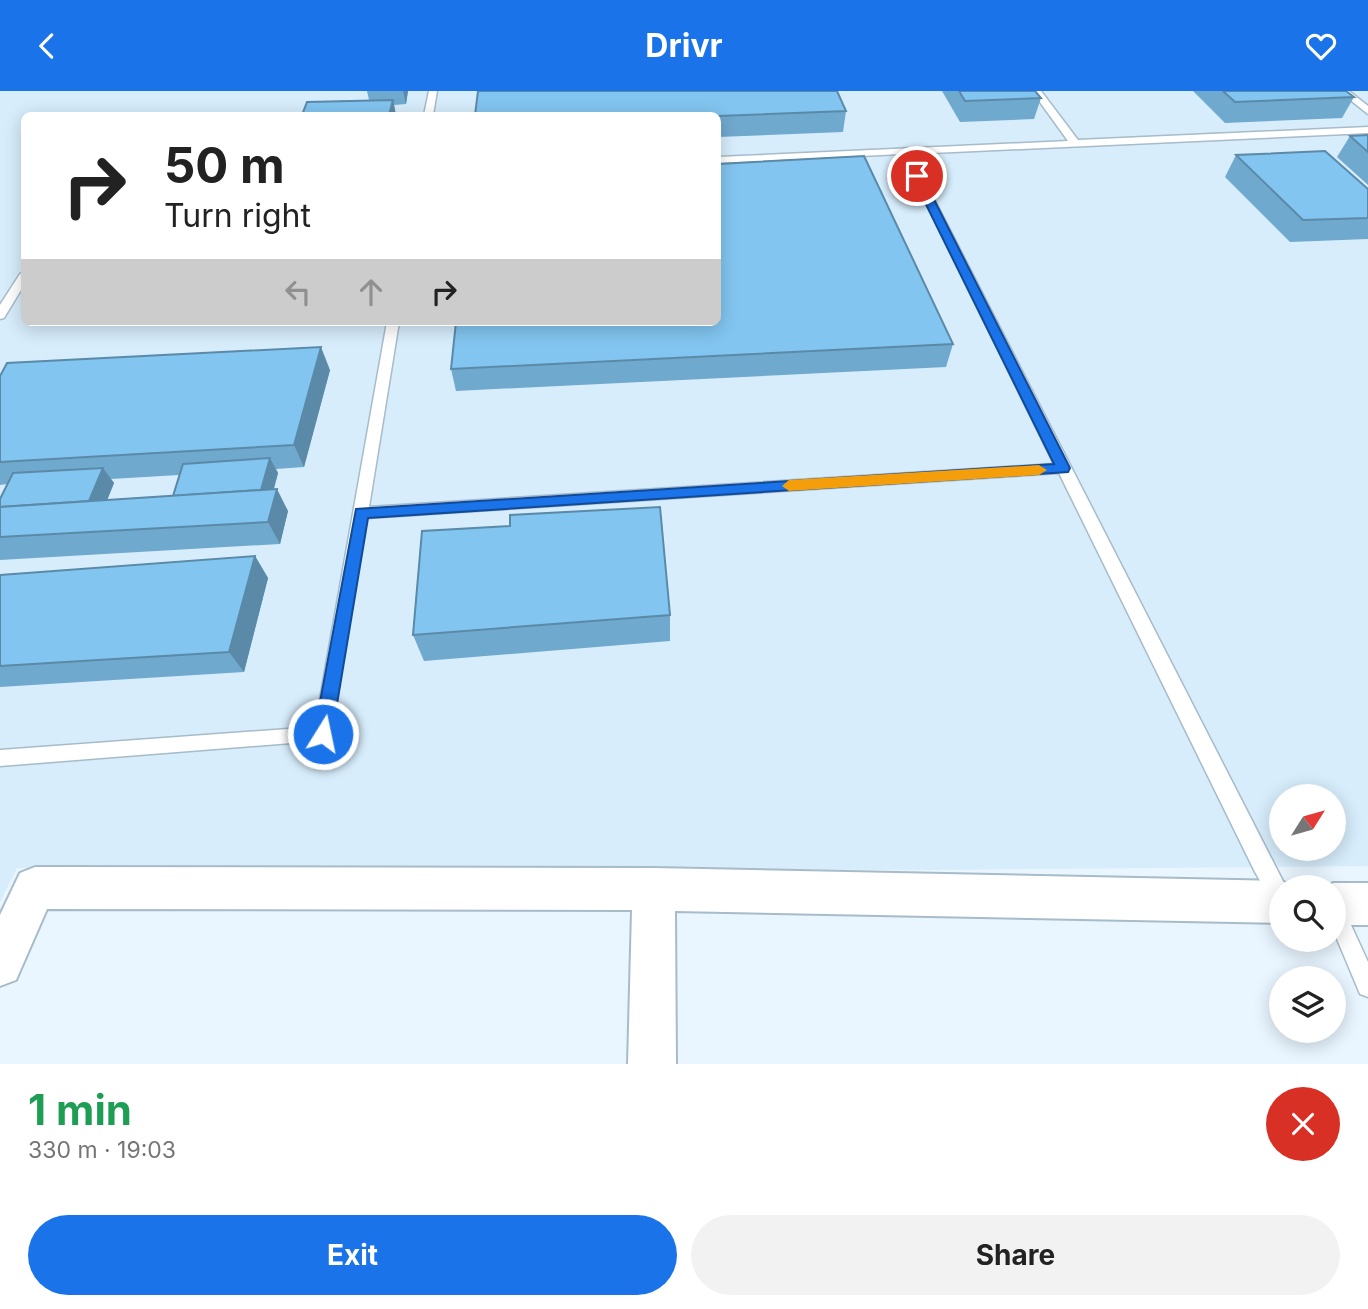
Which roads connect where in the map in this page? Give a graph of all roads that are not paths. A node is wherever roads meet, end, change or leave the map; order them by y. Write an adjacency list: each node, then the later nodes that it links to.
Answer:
1 (433, 91): 5 (lane)
2 (1036, 91): 7 (lane)
3 (1343, 91): 4 (lane)
4 (1368, 111)
5 (430, 112)
6 (1368, 130): 7 (lane)
7 (1075, 143): 8 (lane)
8 (905, 151): 9 (lane); 13 (lane)
9 (721, 160)
10 (21, 282): 11 (lane)
11 (0, 315)
12 (392, 326): 14 (lane)
13 (1063, 468): 14 (lane); 16 (lane)
14 (361, 513): 15 (lane)
15 (0, 758)
16 (1269, 876)
17 (654, 889): 18 (street); 22 (street); 24 (street)
18 (1269, 900)
19 (1346, 904): 20 (street)
20 (1368, 904)
21 (1346, 937): 23 (lane)
22 (0, 964)
23 (1368, 986)
24 (652, 1064)

